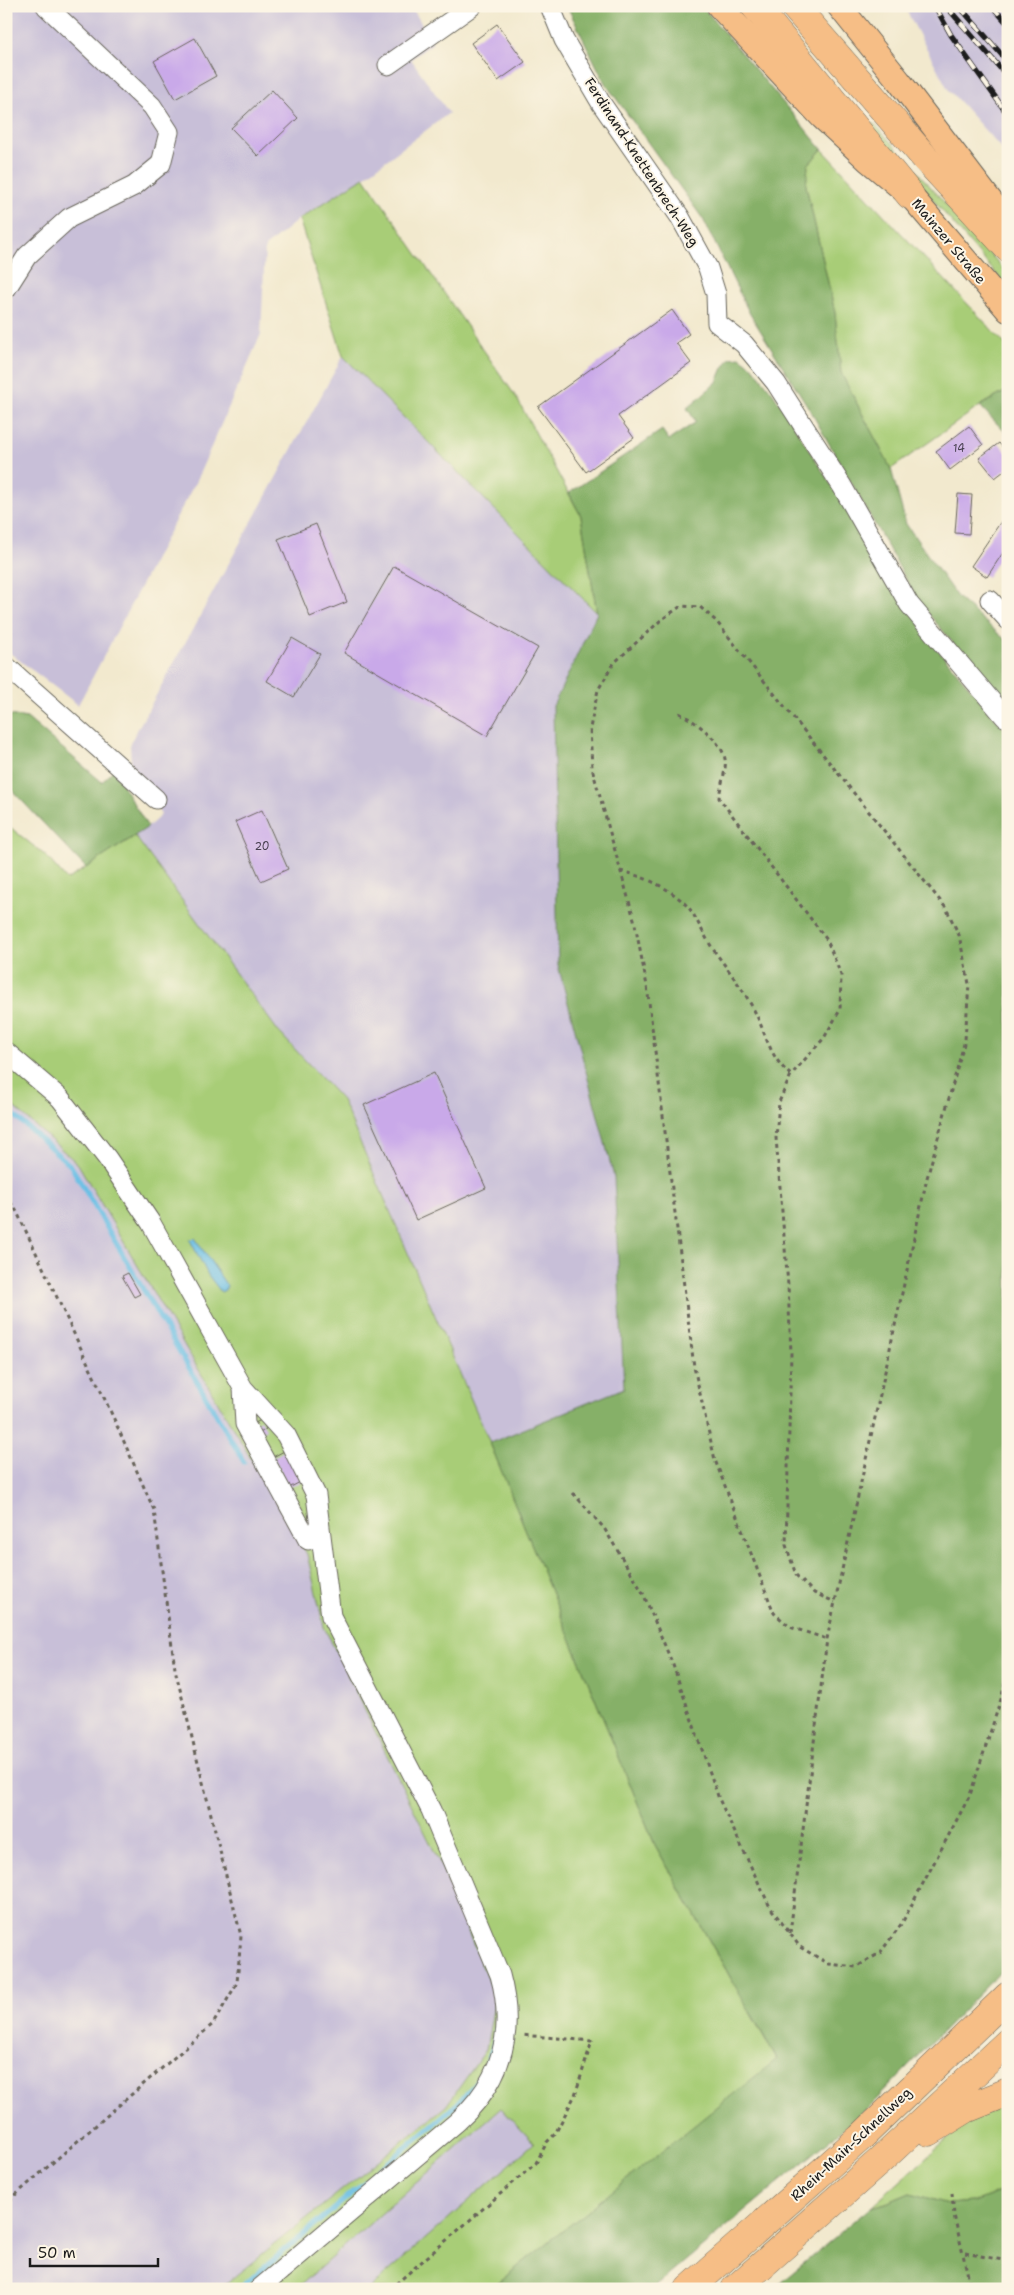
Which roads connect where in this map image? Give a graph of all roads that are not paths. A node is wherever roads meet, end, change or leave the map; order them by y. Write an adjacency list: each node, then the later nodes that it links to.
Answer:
1 (46, 6): 12 (street)
2 (472, 6): 8 (street)
3 (550, 6): 17 (street, Ferdinand-Knettenbrech-Weg)
4 (719, 6): 9 (main road, Mainzer Straße)
5 (755, 6): 9 (highway)
6 (794, 6): 11 (highway)
7 (839, 6): 10 (main road)
8 (388, 65)
9 (910, 195): 13 (main road, Mainzer Straße)
10 (1008, 224)
11 (1008, 248)
12 (6, 289)
13 (1008, 310)
14 (990, 600): 15 (street)
15 (1008, 620)
16 (6, 666): 18 (street)
17 (1008, 717)
18 (156, 799)
19 (6, 1052): 20 (street)
20 (242, 1388): 21 (street); 26 (street)
21 (308, 1540)
22 (1008, 1996): 27 (highway, Rhein-Main-Schnellweg)
23 (1008, 2042): 25 (highway)
24 (1008, 2092): 25 (highway)
25 (881, 2160): 28 (highway)
26 (259, 2289)
27 (689, 2289)
28 (735, 2289)

